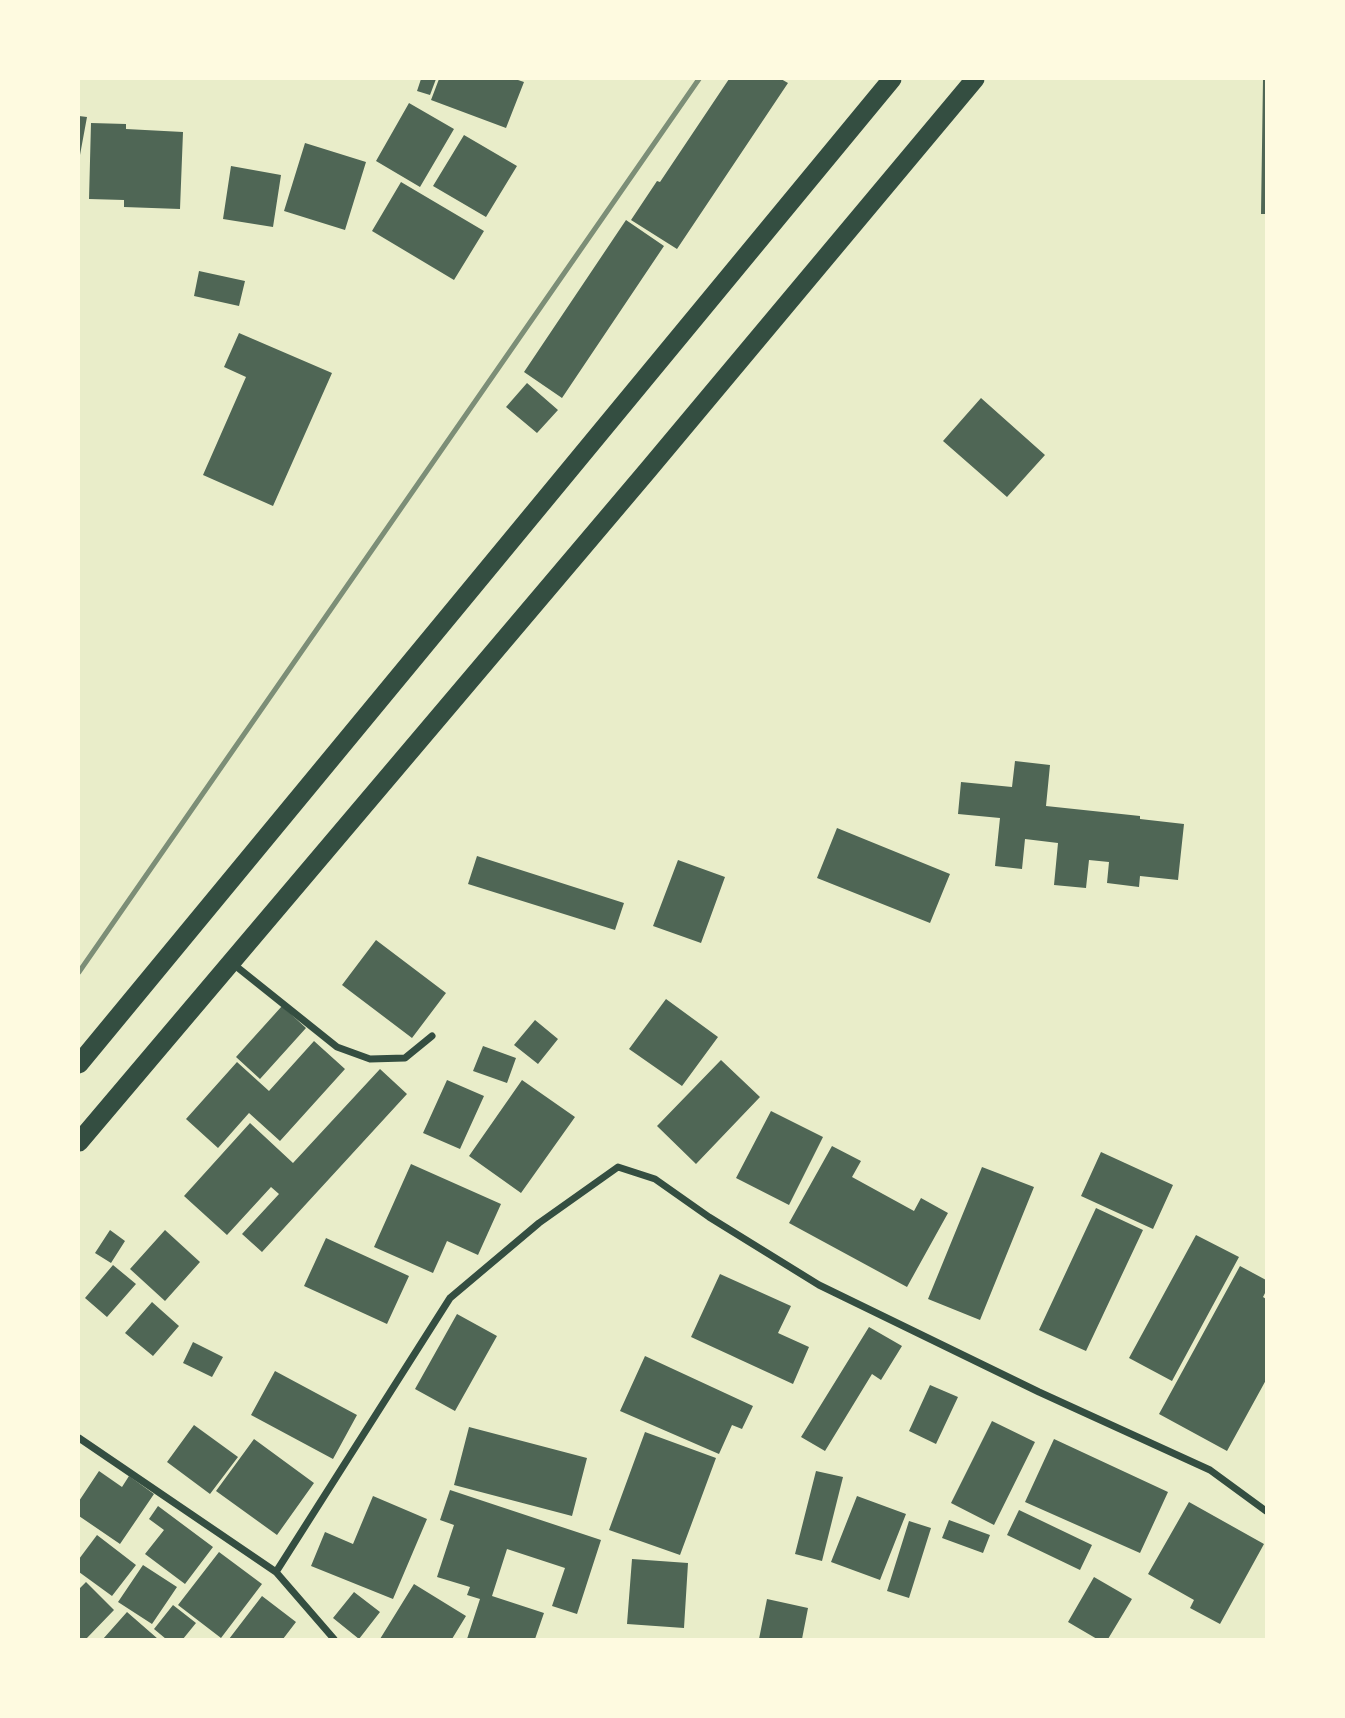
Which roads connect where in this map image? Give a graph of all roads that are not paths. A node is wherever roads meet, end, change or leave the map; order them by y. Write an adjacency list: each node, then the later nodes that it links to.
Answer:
1 (892, 79): 5 (highway)
2 (975, 79): 3 (highway)
3 (232, 962): 4 (street); 6 (highway)
4 (432, 1036)
5 (79, 1064)
6 (79, 1142)
7 (79, 1438): 9 (street)
8 (1266, 1511): 9 (street)
9 (276, 1572): 10 (street)
10 (334, 1639)

